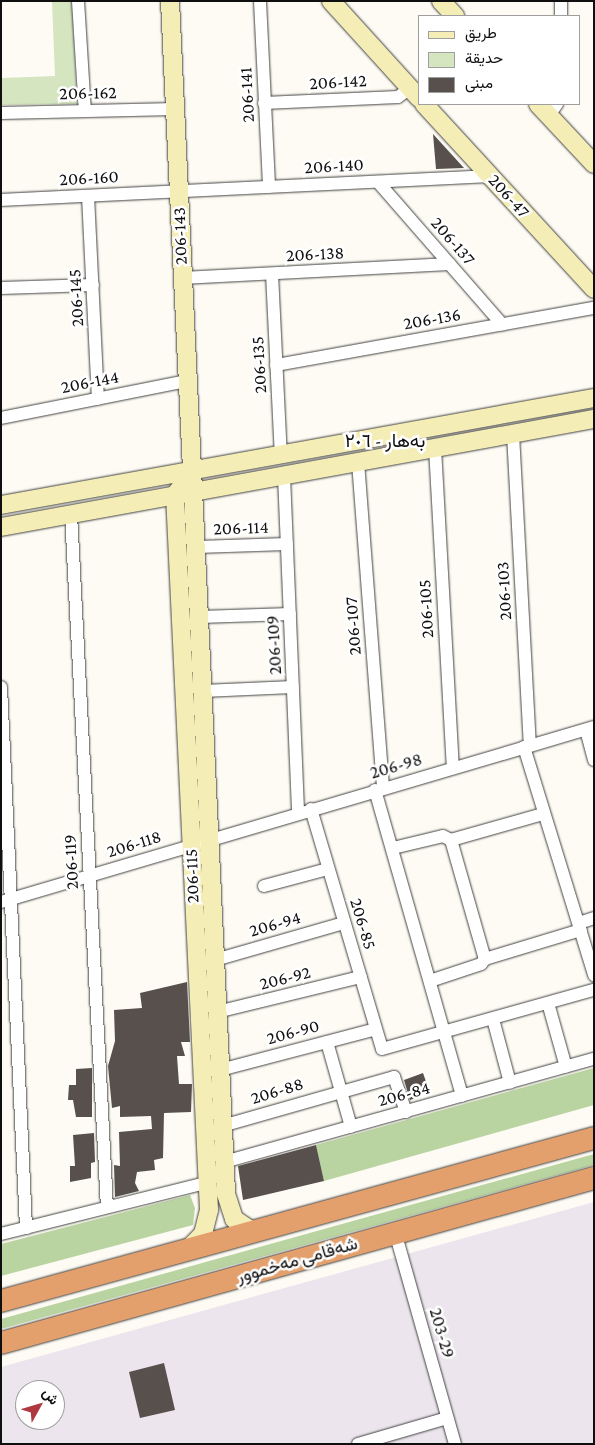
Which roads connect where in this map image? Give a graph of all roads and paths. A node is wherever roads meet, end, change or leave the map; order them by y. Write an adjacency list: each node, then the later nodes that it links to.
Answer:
1 (78, 1): 14 (street)
2 (170, 1): 13 (street, 206-143)
3 (260, 1): 10 (street, 206-141)
4 (331, 1): 9 (street)
5 (441, 1): 7 (street)
6 (561, 1): 8 (street)
7 (454, 15)
8 (560, 15)
9 (414, 93): 10 (street, 206-142)
10 (264, 103): 19 (street, 206-141)
11 (425, 105): 17 (street, 206-47)
12 (550, 107): 16 (street)
13 (175, 109): 14 (street, 206-162); 20 (street, 206-143)
14 (85, 111): 15 (street, 206-162)
15 (1, 113)
16 (594, 164)
17 (490, 176): 18 (street, 206-140); 28 (street, 206-47)
18 (378, 182): 19 (street, 206-140); 23 (street, 206-137)
19 (269, 187): 20 (street, 206-140)
20 (178, 191): 21 (street, 206-160); 25 (street, 206-143)
21 (88, 196): 22 (street, 206-160); 26 (street, 206-145)
22 (1, 200)
23 (450, 264): 24 (street, 206-138); 30 (street, 206-137)
24 (272, 274): 25 (street, 206-138); 31 (street, 206-135)
25 (182, 278): 32 (street, 206-143)
26 (92, 285): 27 (street); 34 (street, 206-145)
27 (1, 288)
28 (594, 289)
29 (594, 308): 30 (street, 206-136)
30 (502, 324): 31 (street, 206-136)
31 (276, 365): 39 (street, 206-135)
32 (186, 381): 34 (street, 206-144); 41 (street, 206-143)
33 (594, 398): 39 (street)
34 (98, 399): 35 (street, 206-144)
35 (1, 418)
36 (594, 419): 37 (street)
37 (512, 434): 38 (street); 56 (street, 206-103)
38 (434, 448): 40 (street); 58 (street, 206-105)
39 (281, 454): 41 (street)
40 (358, 462): 42 (street); 59 (street, 206-107)
41 (193, 471): 43 (street, 206-143); 44 (street); 45 (street)
42 (284, 476): 43 (street); 48 (street, 206-109)
43 (194, 492): 44 (street); 49 (street, 206-115)
44 (176, 495): 46 (street); 64 (street, 206-115)
45 (1, 505)
46 (71, 514): 47 (street); 67 (street, 206-119)
47 (1, 527)
48 (287, 544): 49 (street, 206-114); 50 (street, 206-109)
49 (197, 547): 51 (street, 206-115)
50 (290, 614): 51 (street); 53 (street, 206-109)
51 (200, 617): 54 (street, 206-115)
52 (1, 687): 69 (street)
53 (293, 687): 54 (street); 60 (street, 206-109)
54 (203, 691): 63 (street, 206-115)
55 (590, 728): 56 (street, 206-98); 57 (street)
56 (527, 746): 58 (street, 206-98); 61 (street, 206-103)
57 (594, 760)
58 (453, 768): 59 (street, 206-98)
59 (379, 789): 60 (street, 206-98); 65 (street, 206-107)
60 (304, 810): 63 (street, 206-98); 66 (street, 206-85)
61 (543, 814): 62 (street); 72 (street, 206-103)
62 (451, 840): 65 (street); 73 (street)
63 (210, 843): 64 (street, 206-118); 74 (street, 206-115)
64 (191, 846): 67 (street, 206-118); 97 (street, 206-115)
65 (393, 848): 77 (street, 206-107)
66 (328, 868): 68 (street); 71 (street, 206-85)
67 (89, 876): 69 (street, 206-118); 100 (street, 206-119)
68 (264, 886)
69 (7, 901): 101 (street)
70 (594, 918): 72 (street)
71 (344, 923): 74 (street, 206-94); 76 (street, 206-85)
72 (580, 926): 73 (street); 75 (street, 206-103)
73 (485, 959): 77 (street)
74 (215, 960): 80 (street, 206-115)
75 (593, 972)
76 (361, 977): 80 (street, 206-92); 82 (street, 206-85)
77 (430, 980): 83 (street, 206-107)
78 (594, 990): 79 (street)
79 (548, 1003): 81 (street); 86 (street)
80 (217, 1012): 87 (street, 206-115)
81 (493, 1019): 83 (street); 88 (street)
82 (376, 1029): 83 (street, 206-85); 84 (street, 206-90)
83 (445, 1034): 90 (street, 206-107)
84 (327, 1042): 87 (street, 206-90); 89 (street)
85 (594, 1059): 86 (street, 206-84)
86 (566, 1067): 88 (street, 206-84)
87 (220, 1070): 92 (street, 206-115)
88 (510, 1083): 90 (street, 206-84)
89 (341, 1090): 91 (street, 206-88); 92 (street, 206-88); 93 (street)
90 (462, 1096): 91 (street, 206-84)
91 (406, 1112): 93 (street, 206-84)
92 (222, 1126): 95 (street, 206-115)
93 (351, 1126): 95 (street, 206-84)
94 (594, 1138): 102 (highway)
95 (224, 1162): 98 (street, 206-115)
96 (594, 1178): 103 (highway, شەقامی مەخموور)
97 (206, 1183): 99 (street, 206-115); 100 (street)
98 (226, 1203): 99 (street); 102 (street)
99 (208, 1206): 105 (street, 206-115)
100 (107, 1208): 101 (street)
101 (26, 1228): 104 (street)
102 (257, 1231): 105 (highway)
103 (395, 1232): 107 (highway, شەقامی مەخموور); 108 (street, 203-29)
104 (1, 1234)
105 (188, 1249): 106 (highway)
106 (1, 1301)
107 (1, 1343)
108 (448, 1418): 109 (street); 110 (street, 203-29)
109 (358, 1444)
110 (455, 1444)

